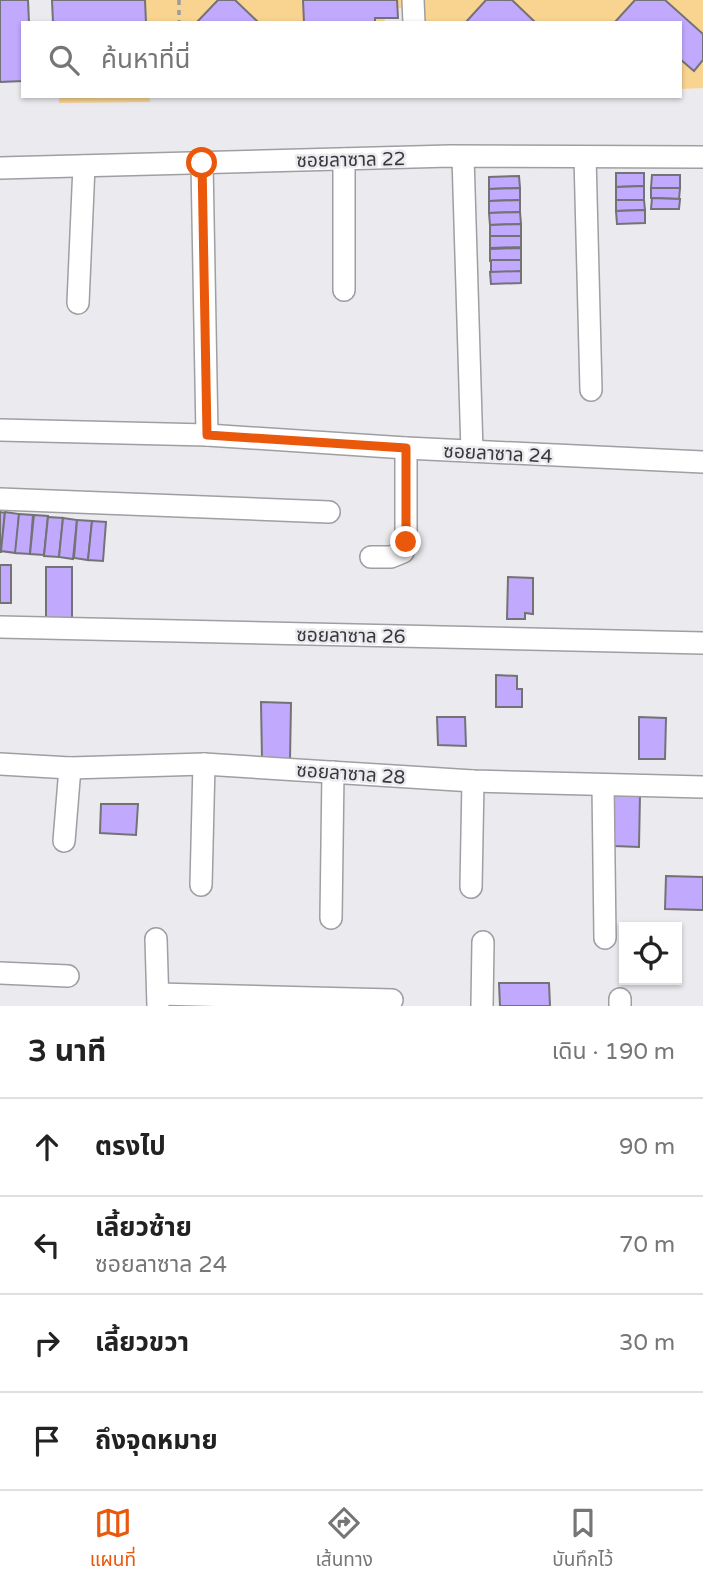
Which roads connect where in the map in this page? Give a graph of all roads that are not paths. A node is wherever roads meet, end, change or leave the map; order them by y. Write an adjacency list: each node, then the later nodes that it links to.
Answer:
1 (414, 0): 2 (street)
2 (414, 21)
3 (463, 156): 4 (street, ซอยลาซาล 22); 6 (street, ซอยลาซาล 22); 16 (street)
4 (585, 157): 5 (street, ซอยลาซาล 22); 12 (street)
5 (703, 157)
6 (344, 159): 7 (street, ซอยลาซาล 22); 10 (street)
7 (202, 163): 8 (street, ซอยลาซาล 22); 14 (street)
8 (84, 166): 9 (street, ซอยลาซาล 22); 11 (street)
9 (0, 168)
10 (344, 290)
11 (78, 303)
12 (591, 390)
13 (0, 430): 14 (street, ซอยลาซาล 24)
14 (207, 435): 15 (street, ซอยลาซาล 24)
15 (406, 448): 16 (street, ซอยลาซาล 24); 20 (street)
16 (472, 451): 17 (street, ซอยลาซาล 24)
17 (703, 462)
18 (0, 499): 19 (street)
19 (329, 512)
20 (371, 557)
21 (0, 627): 22 (street, ซอยลาซาล 26)
22 (703, 643)
23 (0, 764): 25 (street, ซอยลาซาล 28)
24 (204, 764): 25 (street, ซอยลาซาล 28); 26 (street, ซอยลาซาล 28); 31 (street)
25 (70, 768): 30 (street)
26 (333, 772): 27 (street, ซอยลาซาล 28); 33 (street)
27 (473, 781): 28 (street, ซอยลาซาล 28); 32 (street)
28 (603, 785): 29 (street, ซอยลาซาล 28); 34 (street)
29 (703, 787)
30 (64, 841)
31 (201, 885)
32 (471, 887)
33 (331, 918)
34 (605, 938)
35 (156, 939): 39 (street)
36 (483, 942): 42 (street)
37 (0, 973): 38 (street)
38 (68, 976)
39 (158, 1000): 41 (street)
40 (392, 1000): 41 (street)
41 (330, 1002)
42 (482, 1006)

